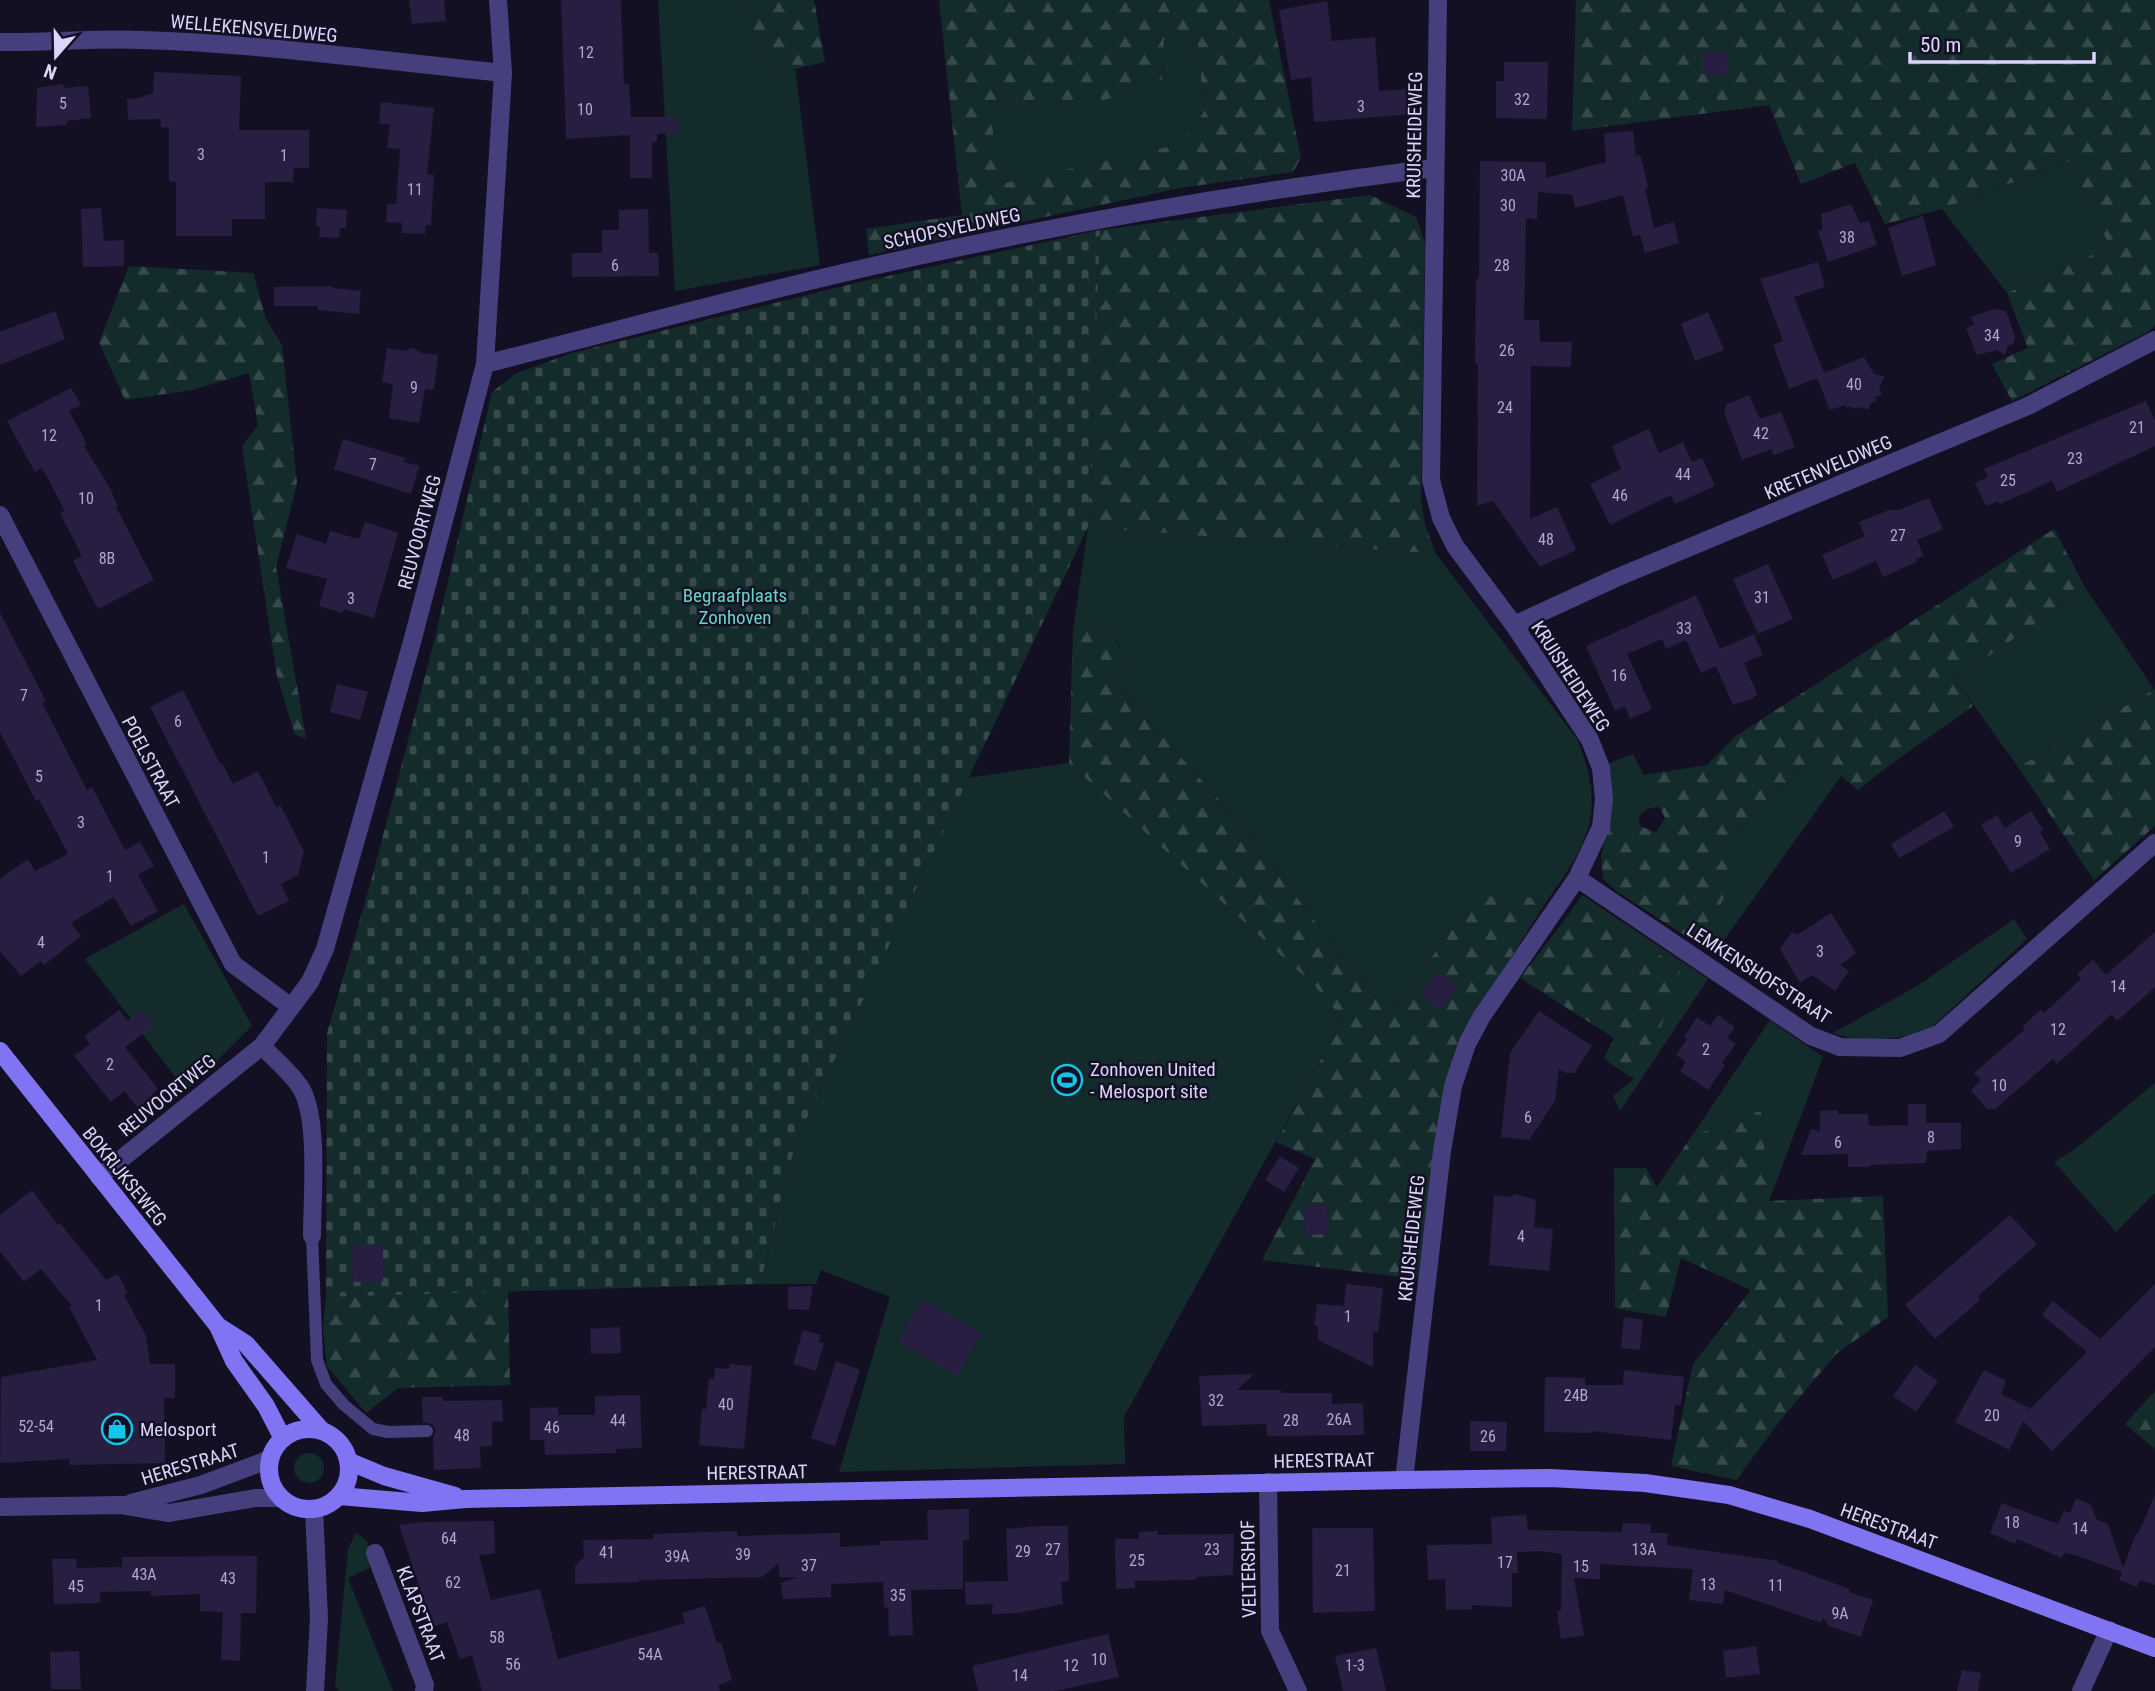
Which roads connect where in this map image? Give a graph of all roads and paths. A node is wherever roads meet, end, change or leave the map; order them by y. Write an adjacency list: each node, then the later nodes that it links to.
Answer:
1 (498, 0): 4 (street, REUVOORTWEG)
2 (1438, 0): 5 (street, KRUISHEIDEWEG)
3 (0, 41): 4 (street, WELLEKENSVELDWEG)
4 (503, 74): 7 (street, REUVOORTWEG)
5 (1434, 168): 7 (street, SCHOPSVELDWEG); 9 (street, KRUISHEIDEWEG)
6 (2155, 340): 9 (street, KRETENVELDWEG)
7 (485, 364): 12 (street, REUVOORTWEG)
8 (0, 515): 12 (street, POELSTRAAT)
9 (1514, 625): 11 (street, KRUISHEIDEWEG)
10 (2155, 843): 11 (street, LEMKENSHOFSTRAAT)
11 (1577, 878): 23 (street, KRUISHEIDEWEG)
12 (291, 1007): 13 (street, REUVOORTWEG)
13 (262, 1046): 15 (street, REUVOORTWEG); 16 (street)
14 (0, 1051): 15 (street, BOKRIJKSEWEG)
15 (99, 1177): 17 (street, BOKRIJKSEWEG)
16 (312, 1236): 18 (lane)
17 (218, 1326): 19 (street, BOKRIJKSEWEG); 20 (street, BOKRIJKSEWEG)
18 (427, 1431)
19 (322, 1432): 20 (street); 22 (street)
20 (283, 1439): 21 (street)
21 (270, 1459): 26 (street); 28 (street, HERESTRAAT)
22 (348, 1461): 25 (street); 27 (street, HERESTRAAT)
23 (1405, 1480): 24 (street, HERESTRAAT); 32 (street, HERESTRAAT)
24 (1268, 1482): 27 (street, HERESTRAAT); 36 (street, VELTERSHOF)
25 (338, 1496): 27 (street, HERESTRAAT); 30 (street)
26 (281, 1498): 28 (street, HERESTRAAT); 30 (street)
27 (465, 1499)
28 (121, 1505): 29 (street, HERESTRAAT)
29 (0, 1507)
30 (314, 1509): 34 (street)
31 (375, 1553): 35 (street, KLAPSTRAAT)
32 (2109, 1630): 33 (street, HERESTRAAT); 37 (street)
33 (2155, 1648)
34 (315, 1691)
35 (424, 1691)
36 (1298, 1691)
37 (2081, 1691)

